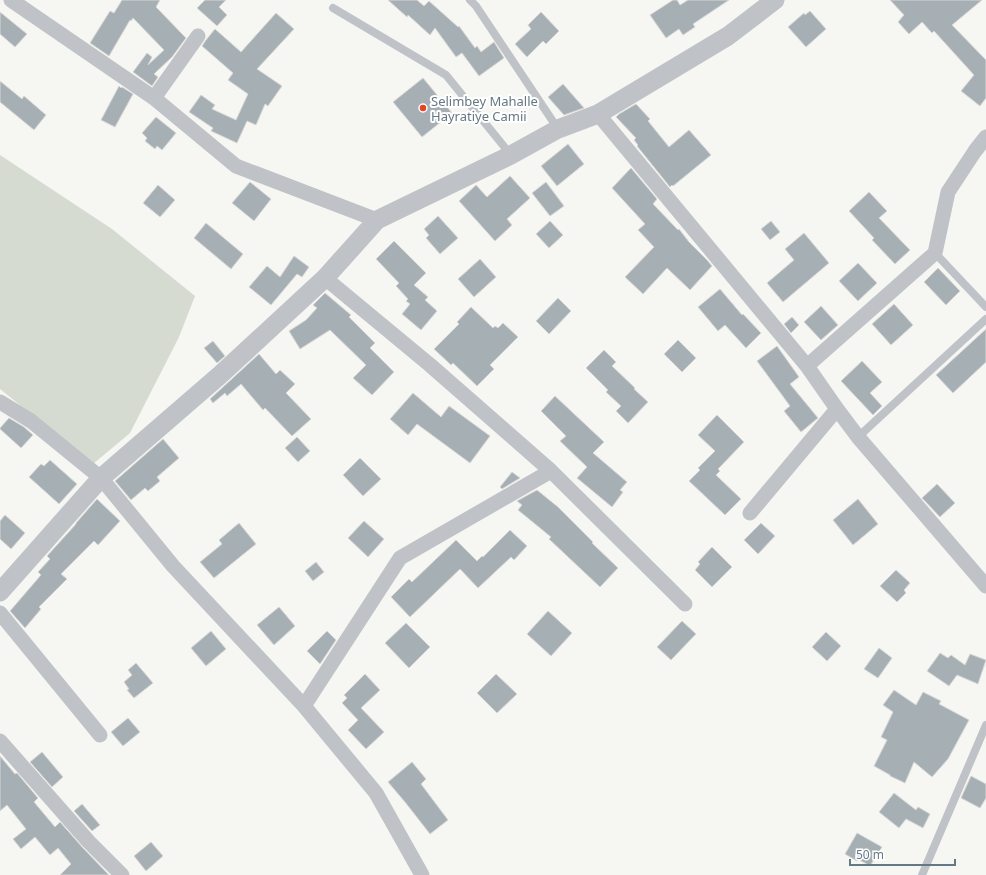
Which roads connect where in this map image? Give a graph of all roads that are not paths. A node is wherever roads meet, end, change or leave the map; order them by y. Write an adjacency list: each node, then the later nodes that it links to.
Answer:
1 (11, 0): 6 (street)
2 (470, 0): 8 (lane)
3 (775, 0): 7 (street)
4 (334, 8): 10 (lane)
5 (198, 36): 6 (street)
6 (154, 98): 11 (street)
7 (598, 114): 8 (street); 16 (street)
8 (558, 130): 10 (street)
9 (986, 137): 12 (street)
10 (511, 155): 11 (street)
11 (377, 220): 13 (street)
12 (935, 253): 14 (lane); 16 (street)
13 (325, 278): 20 (street); 21 (street)
14 (986, 307)
15 (986, 320): 19 (lane)
16 (807, 366): 18 (street)
17 (0, 402): 21 (street)
18 (836, 409): 19 (street); 22 (street)
19 (858, 437): 23 (street)
20 (551, 471): 25 (street); 27 (street)
21 (100, 478): 24 (street); 27 (street)
22 (750, 513)
23 (986, 586)
24 (0, 592)
25 (685, 604)
26 (0, 613): 29 (street)
27 (304, 706): 32 (street)
28 (986, 725): 33 (lane)
29 (100, 735)
30 (0, 741): 31 (street)
31 (122, 875)
32 (422, 875)
33 (922, 875)

